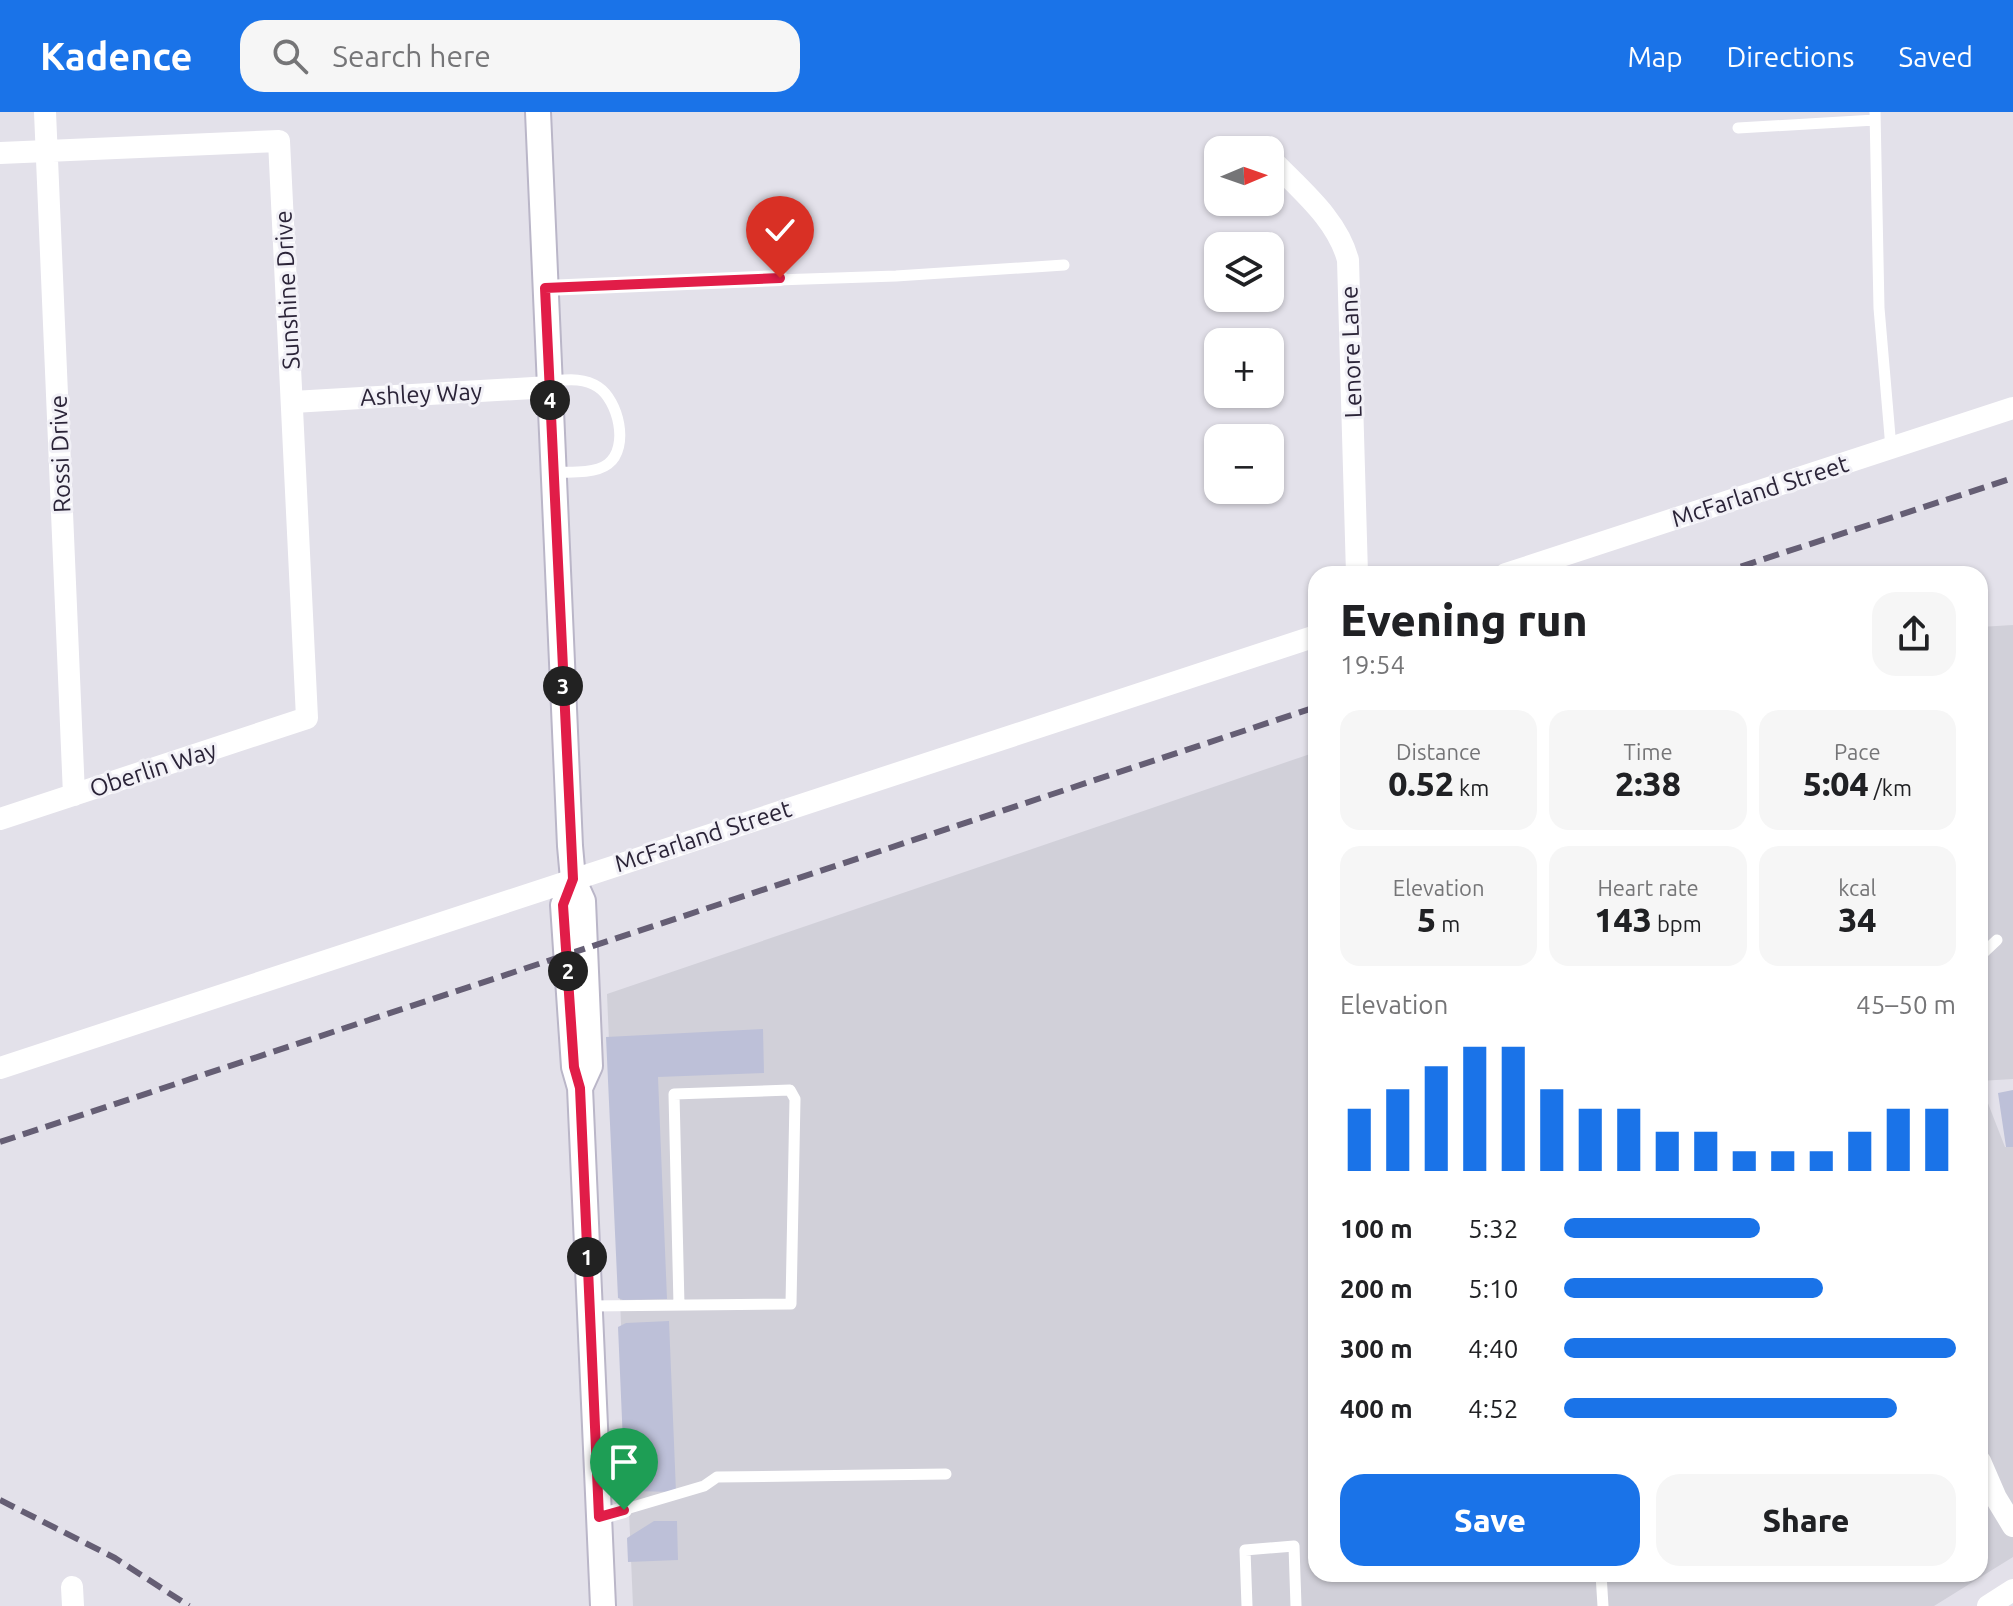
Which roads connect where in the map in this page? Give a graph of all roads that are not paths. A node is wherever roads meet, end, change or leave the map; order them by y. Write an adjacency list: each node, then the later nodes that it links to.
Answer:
1 (45, 112): 5 (street, Rossi Drive)
2 (538, 112): 9 (street)
3 (1875, 116): 4 (lane); 13 (lane)
4 (1738, 128)
5 (47, 151): 6 (street, Sunshine Drive); 11 (street, Sunshine Drive); 19 (street, Rossi Drive)
6 (0, 153)
7 (1284, 173): 15 (street, Lenore Lane)
8 (1064, 265): 9 (lane)
9 (545, 288): 10 (street)
10 (549, 384): 11 (street, Ashley Way); 14 (street); 14 (lane)
11 (293, 402): 18 (street, Sunshine Drive)
12 (2013, 408): 13 (street, McFarland Street)
13 (1891, 448): 16 (street, McFarland Street)
14 (553, 472): 21 (street)
15 (1357, 566)
16 (1530, 566)
17 (1308, 639): 21 (street, McFarland Street)
18 (307, 718): 19 (street, Oberlin Way)
19 (74, 795): 20 (street, Oberlin Way)
20 (0, 819)
21 (573, 879): 24 (street, McFarland Street); 26 (street)
22 (1997, 940): 23 (lane)
23 (1988, 948)
24 (0, 1068)
25 (679, 1305): 25 (lane); 26 (lane)
26 (589, 1306): 29 (street)
27 (946, 1474): 29 (lane)
28 (1988, 1484): 30 (street)
29 (599, 1517): 33 (street)
30 (2013, 1526)
31 (1602, 1582): 36 (lane)
32 (2013, 1590): 37 (street)
33 (603, 1606)
34 (1247, 1606): 35 (lane)
35 (1296, 1606)
36 (1603, 1606)
37 (1988, 1606)

